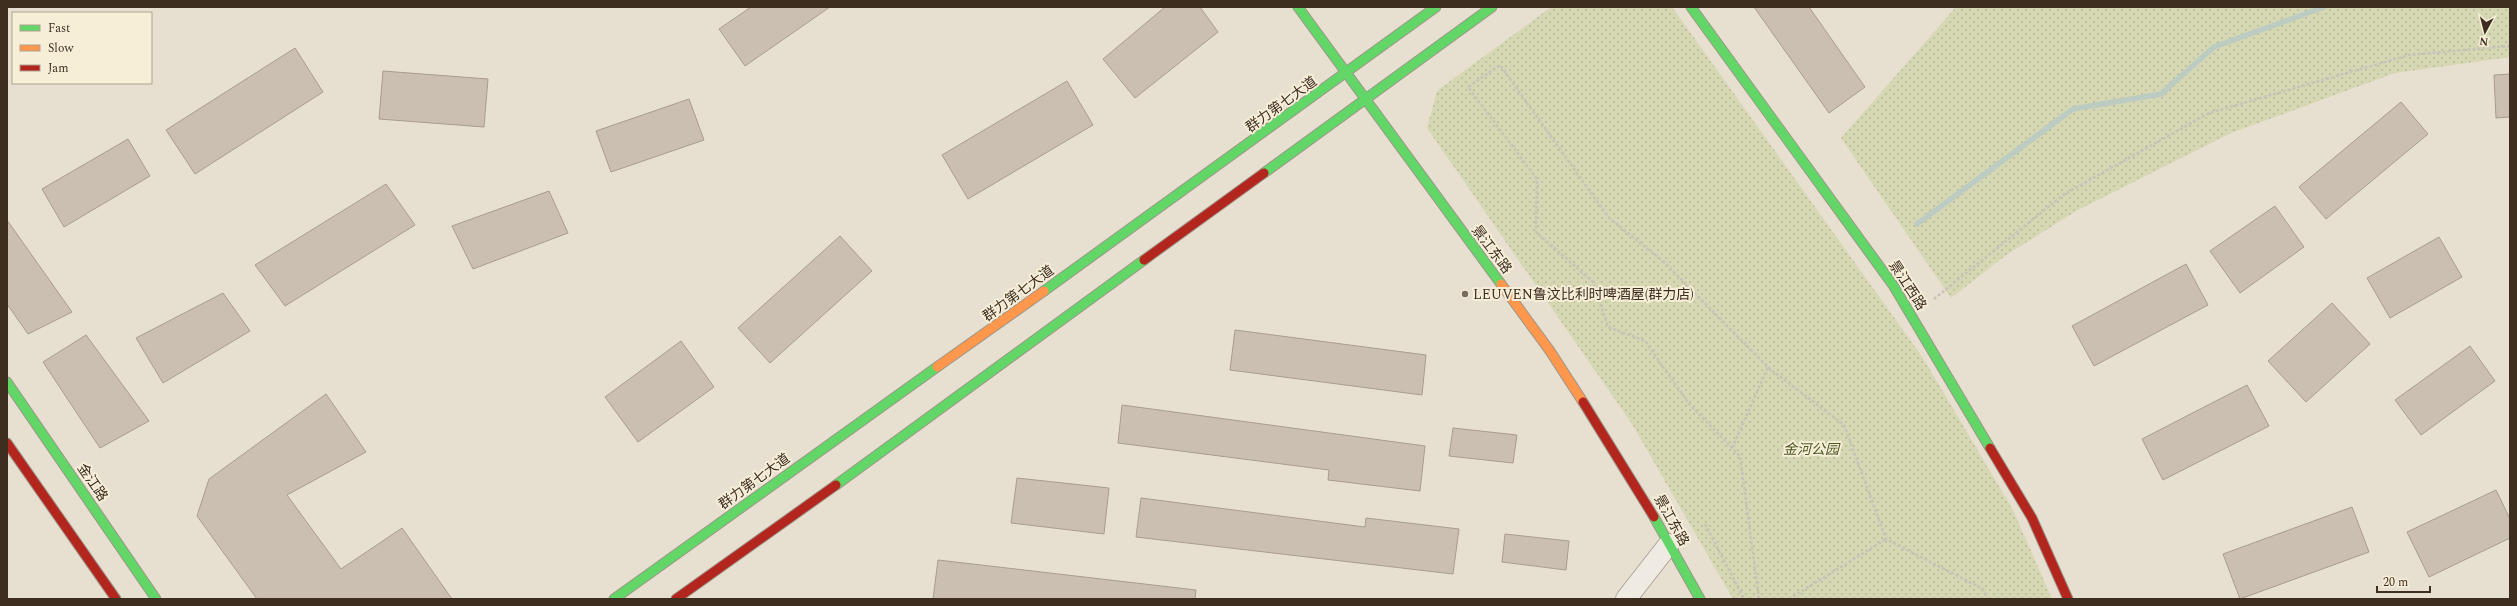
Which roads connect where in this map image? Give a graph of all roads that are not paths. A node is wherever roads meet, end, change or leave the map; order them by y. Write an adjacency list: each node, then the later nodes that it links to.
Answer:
1 (1298, 7): 5 (main road, 景江东路)
2 (1436, 7): 5 (main road, 群力第七大道)
3 (1492, 7): 6 (main road)
4 (1691, 7): 16 (main road, 景江西路)
5 (1346, 74): 6 (main road, 景江东路); 12 (main road, 群力第七大道)
6 (1365, 101): 9 (main road, 景江东路); 13 (main road)
7 (7, 382): 11 (main road, 金江路)
8 (7, 443): 10 (main road)
9 (1670, 544): 14 (street); 15 (main road, 景江东路)
10 (116, 599)
11 (156, 599)
12 (614, 599)
13 (676, 599)
14 (1626, 599)
15 (1700, 599)
16 (2068, 599)

